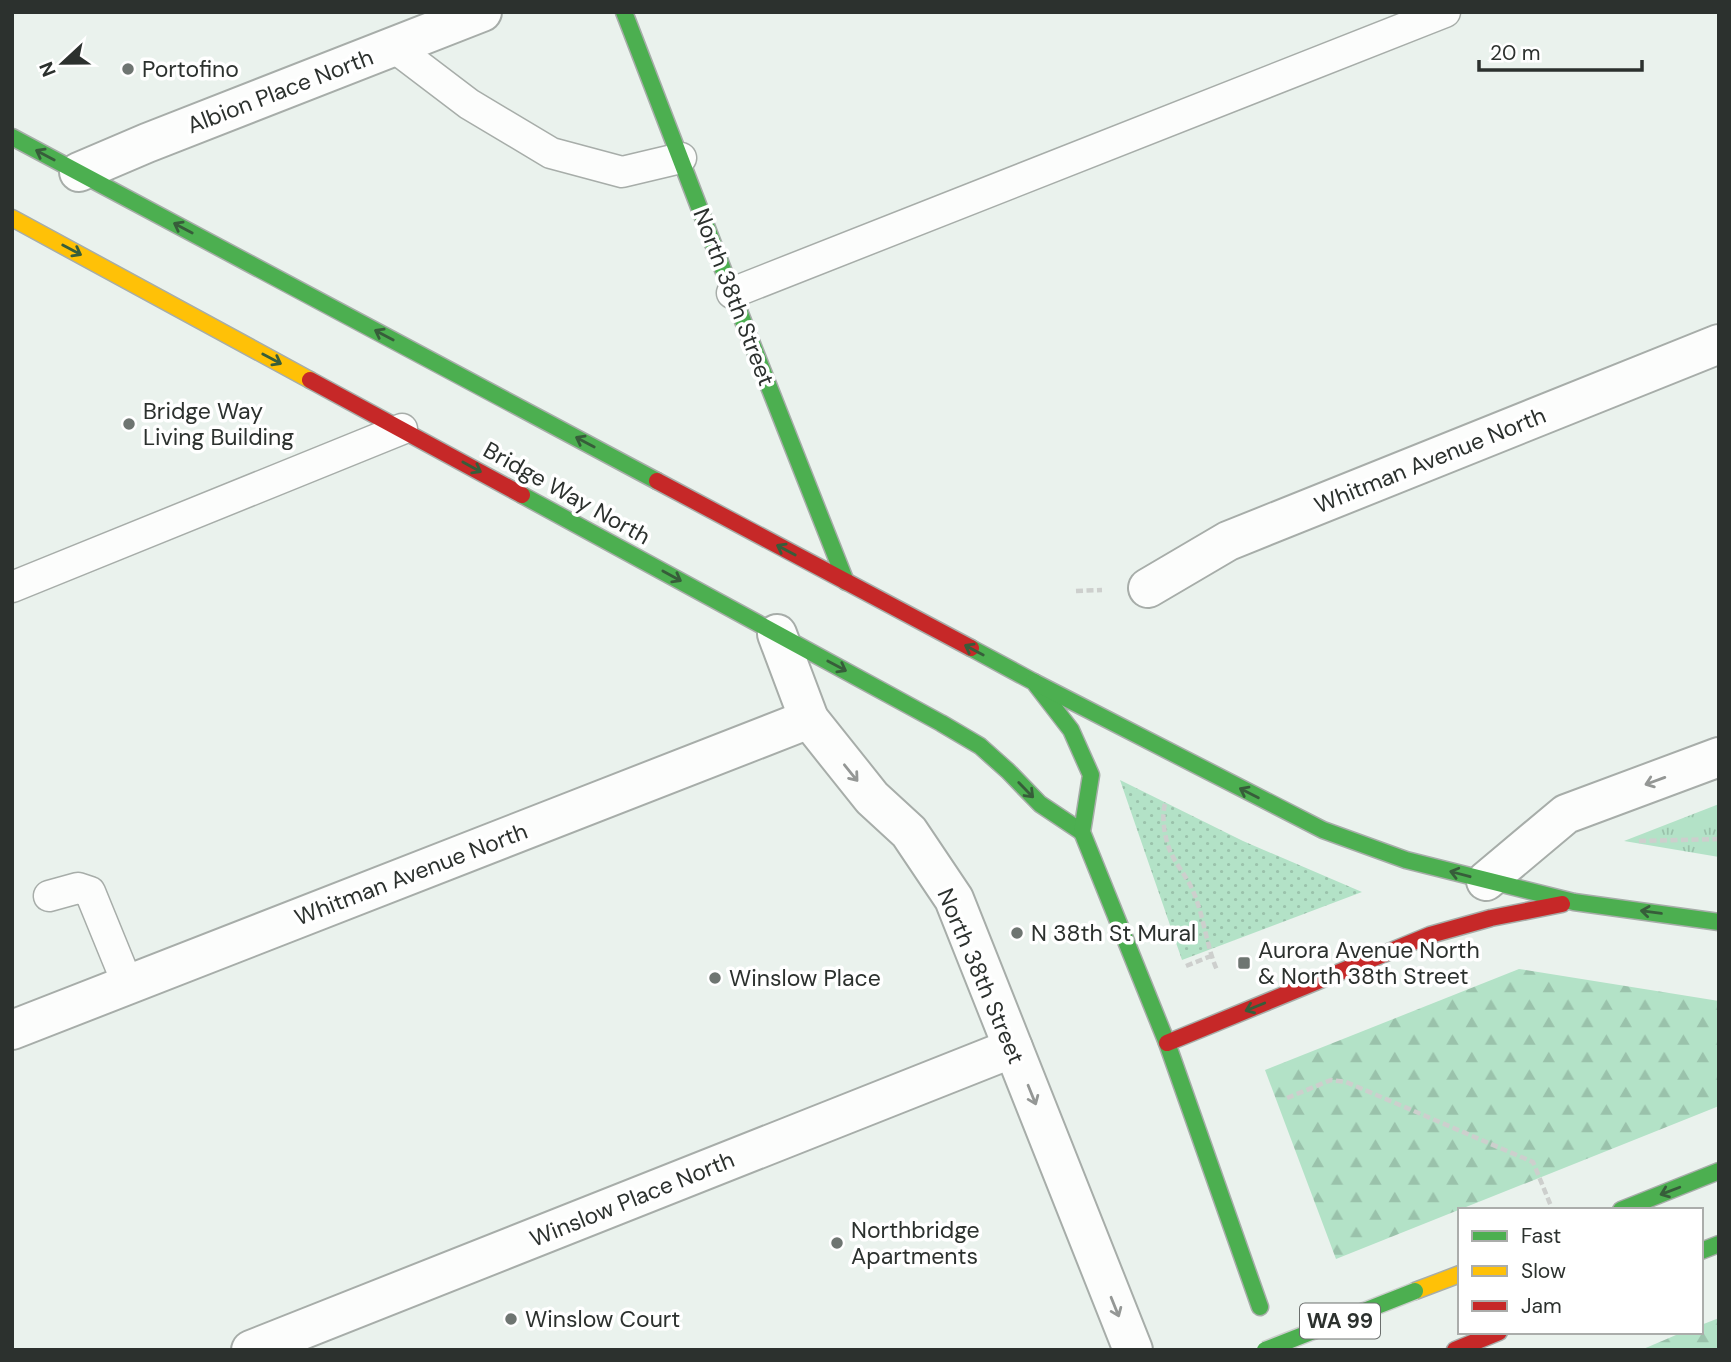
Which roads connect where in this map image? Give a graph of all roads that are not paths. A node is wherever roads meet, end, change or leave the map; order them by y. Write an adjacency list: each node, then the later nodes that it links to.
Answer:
1 (482, 12): 4 (street, Albion Place North)
2 (624, 12): 6 (main road, North 38th Street)
3 (1445, 12): 9 (lane)
4 (394, 47): 6 (lane); 7 (street, Albion Place North)
5 (12, 137): 7 (main road, one-way to 5)
6 (681, 159): 9 (main road, North 38th Street)
7 (79, 172): 12 (main road, one-way to 7)
8 (12, 218): 11 (main road, Bridge Way North, one-way to 11)
9 (732, 293): 12 (main road, North 38th Street)
10 (1719, 344): 14 (street, Whitman Avenue North)
11 (402, 429): 13 (lane); 15 (main road, Bridge Way North, one-way to 15)
12 (846, 582): 16 (main road, one-way to 12)
13 (12, 587)
14 (1148, 588)
15 (777, 634): 17 (street, North 38th Street); 19 (main road, Bridge Way North, one-way to 19)
16 (1034, 682): 19 (main road); 20 (main road, one-way to 16)
17 (809, 719): 24 (street, Whitman Avenue North); 27 (street, North 38th Street, one-way to 27)
18 (1719, 757): 20 (street, one-way to 20)
19 (1082, 832): 26 (main road)
20 (1486, 881): 22 (main road)
21 (49, 896): 24 (lane)
22 (1574, 902): 23 (main road, one-way to 22); 26 (main road, one-way to 26)
23 (1719, 922)
24 (128, 985): 25 (street, Whitman Avenue North)
25 (12, 1030)
26 (1167, 1043): 31 (main road)
27 (1013, 1048): 33 (street, Winslow Place North); 34 (street, North 38th Street, one-way to 34)
28 (1719, 1171): 29 (main road, one-way to 29)
29 (1626, 1208)
30 (1458, 1274): 35 (main road, WA 99, bridge)
31 (1260, 1307)
32 (1494, 1334): 36 (main road)
33 (251, 1350)
34 (1133, 1350)
35 (1265, 1350)
36 (1455, 1350)

